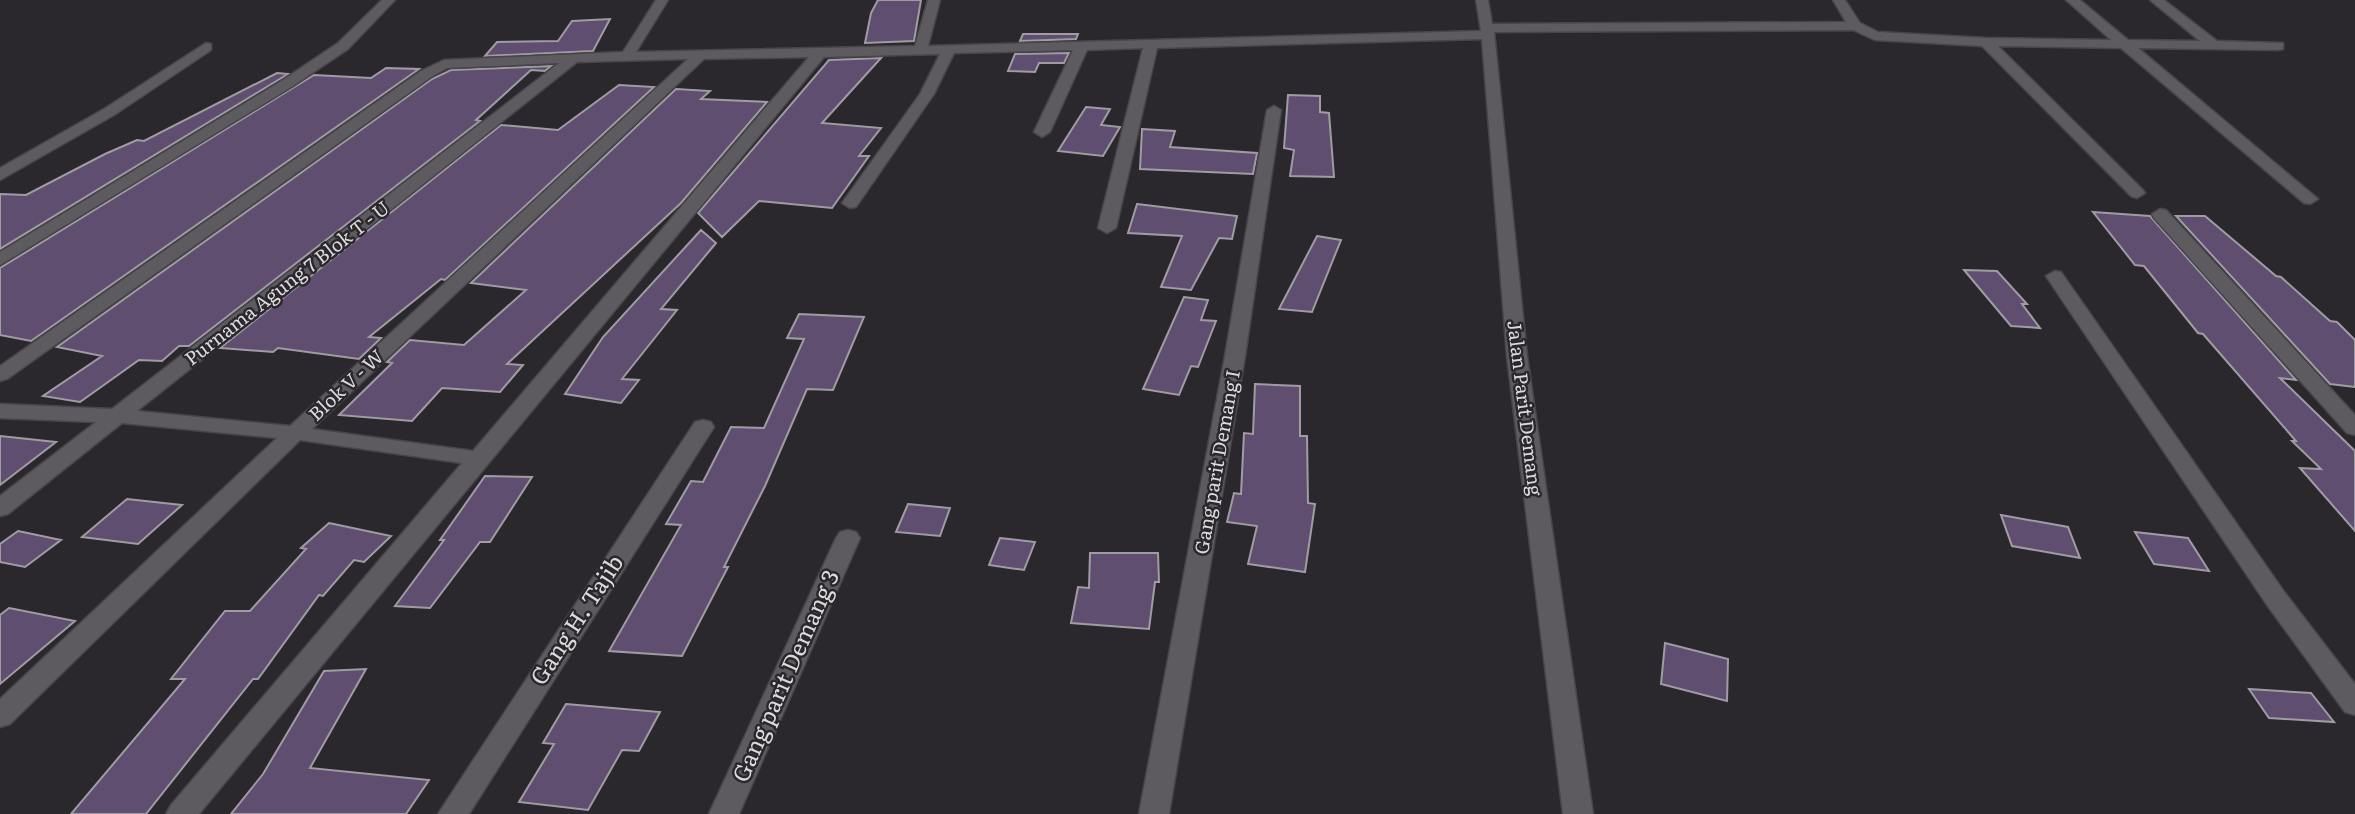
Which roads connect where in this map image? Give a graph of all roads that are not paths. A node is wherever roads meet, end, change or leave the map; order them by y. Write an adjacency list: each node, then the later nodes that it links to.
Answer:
1 (389, 0): 31 (street)
2 (662, 0): 20 (street)
3 (934, 0): 17 (street)
4 (1482, 0): 9 (street, Jalan Parit Demang)
5 (1839, 0): 8 (street)
6 (2072, 0): 12 (street)
7 (2155, 0): 14 (street)
8 (1855, 26): 9 (street); 10 (street)
9 (1486, 32): 11 (street); 48 (street, Jalan Parit Demang)
10 (1986, 42): 12 (street); 26 (street)
11 (1152, 44): 13 (street); 30 (street)
12 (2126, 44): 14 (street); 27 (street)
13 (1082, 46): 18 (street); 24 (street)
14 (2214, 46): 15 (street)
15 (2278, 46)
16 (206, 47): 25 (street)
17 (919, 50): 18 (street); 19 (street)
18 (949, 50): 28 (street)
19 (820, 53): 21 (street); 39 (street)
20 (627, 56): 21 (street); 22 (street)
21 (698, 57): 38 (street, Blok V - W)
22 (574, 58): 33 (street); 35 (street, Purnama Agung 7 Blok T - U)
23 (1274, 110): 47 (street, Gang parit Demang I)
24 (1042, 132)
25 (0, 175)
26 (2137, 193)
27 (2310, 199)
28 (850, 203)
29 (2160, 214): 37 (street)
30 (1107, 228)
31 (0, 260)
32 (2055, 276): 42 (street)
33 (0, 375)
34 (0, 411): 35 (street)
35 (116, 416): 38 (street); 40 (street, Purnama Agung 7 Blok T - U)
36 (703, 427): 45 (street, Gang H. Tajib)
37 (2355, 428)
38 (295, 433): 39 (street); 43 (street, Blok V - W)
39 (482, 458): 44 (street)
40 (0, 508)
41 (848, 538): 46 (street, Gang parit Demang 3)
42 (2355, 704)
43 (0, 716)
44 (181, 814)
45 (453, 814)
46 (724, 814)
47 (1154, 814)
48 (1578, 814)

